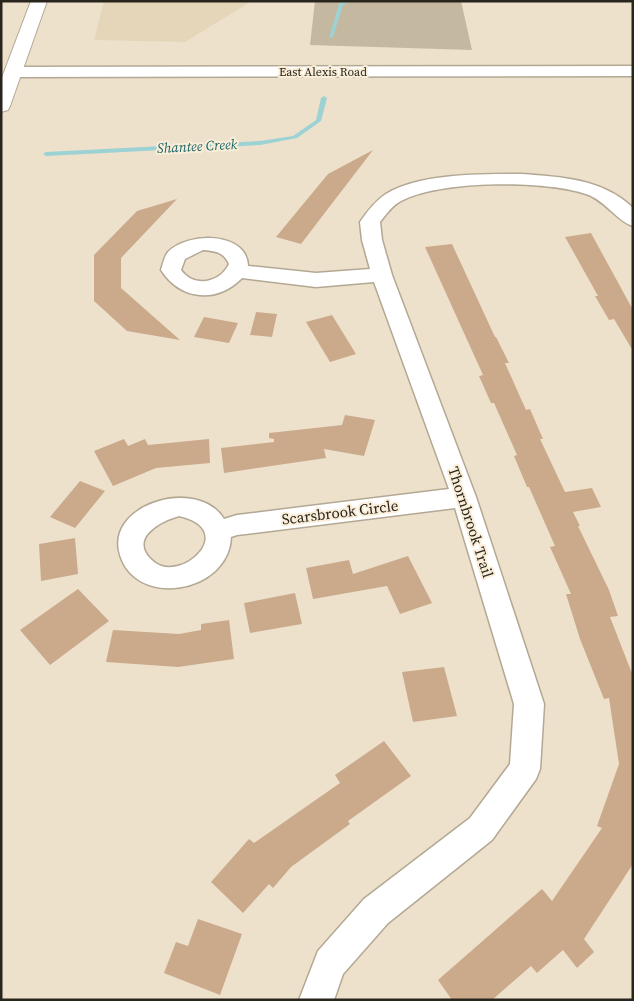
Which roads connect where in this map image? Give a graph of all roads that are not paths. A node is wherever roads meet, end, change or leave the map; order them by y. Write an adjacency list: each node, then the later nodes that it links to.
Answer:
1 (39, 1): 3 (highway)
2 (633, 71): 3 (street, East Alexis Road)
3 (14, 72): 4 (highway)
4 (1, 106)
5 (633, 220): 7 (street, Thornbrook Trail)
6 (238, 271): 7 (street)
7 (382, 275): 8 (street, Thornbrook Trail)
8 (464, 497): 9 (street, Scarsbrook Circle); 10 (street, Thornbrook Trail)
9 (217, 530)
10 (316, 1000)

